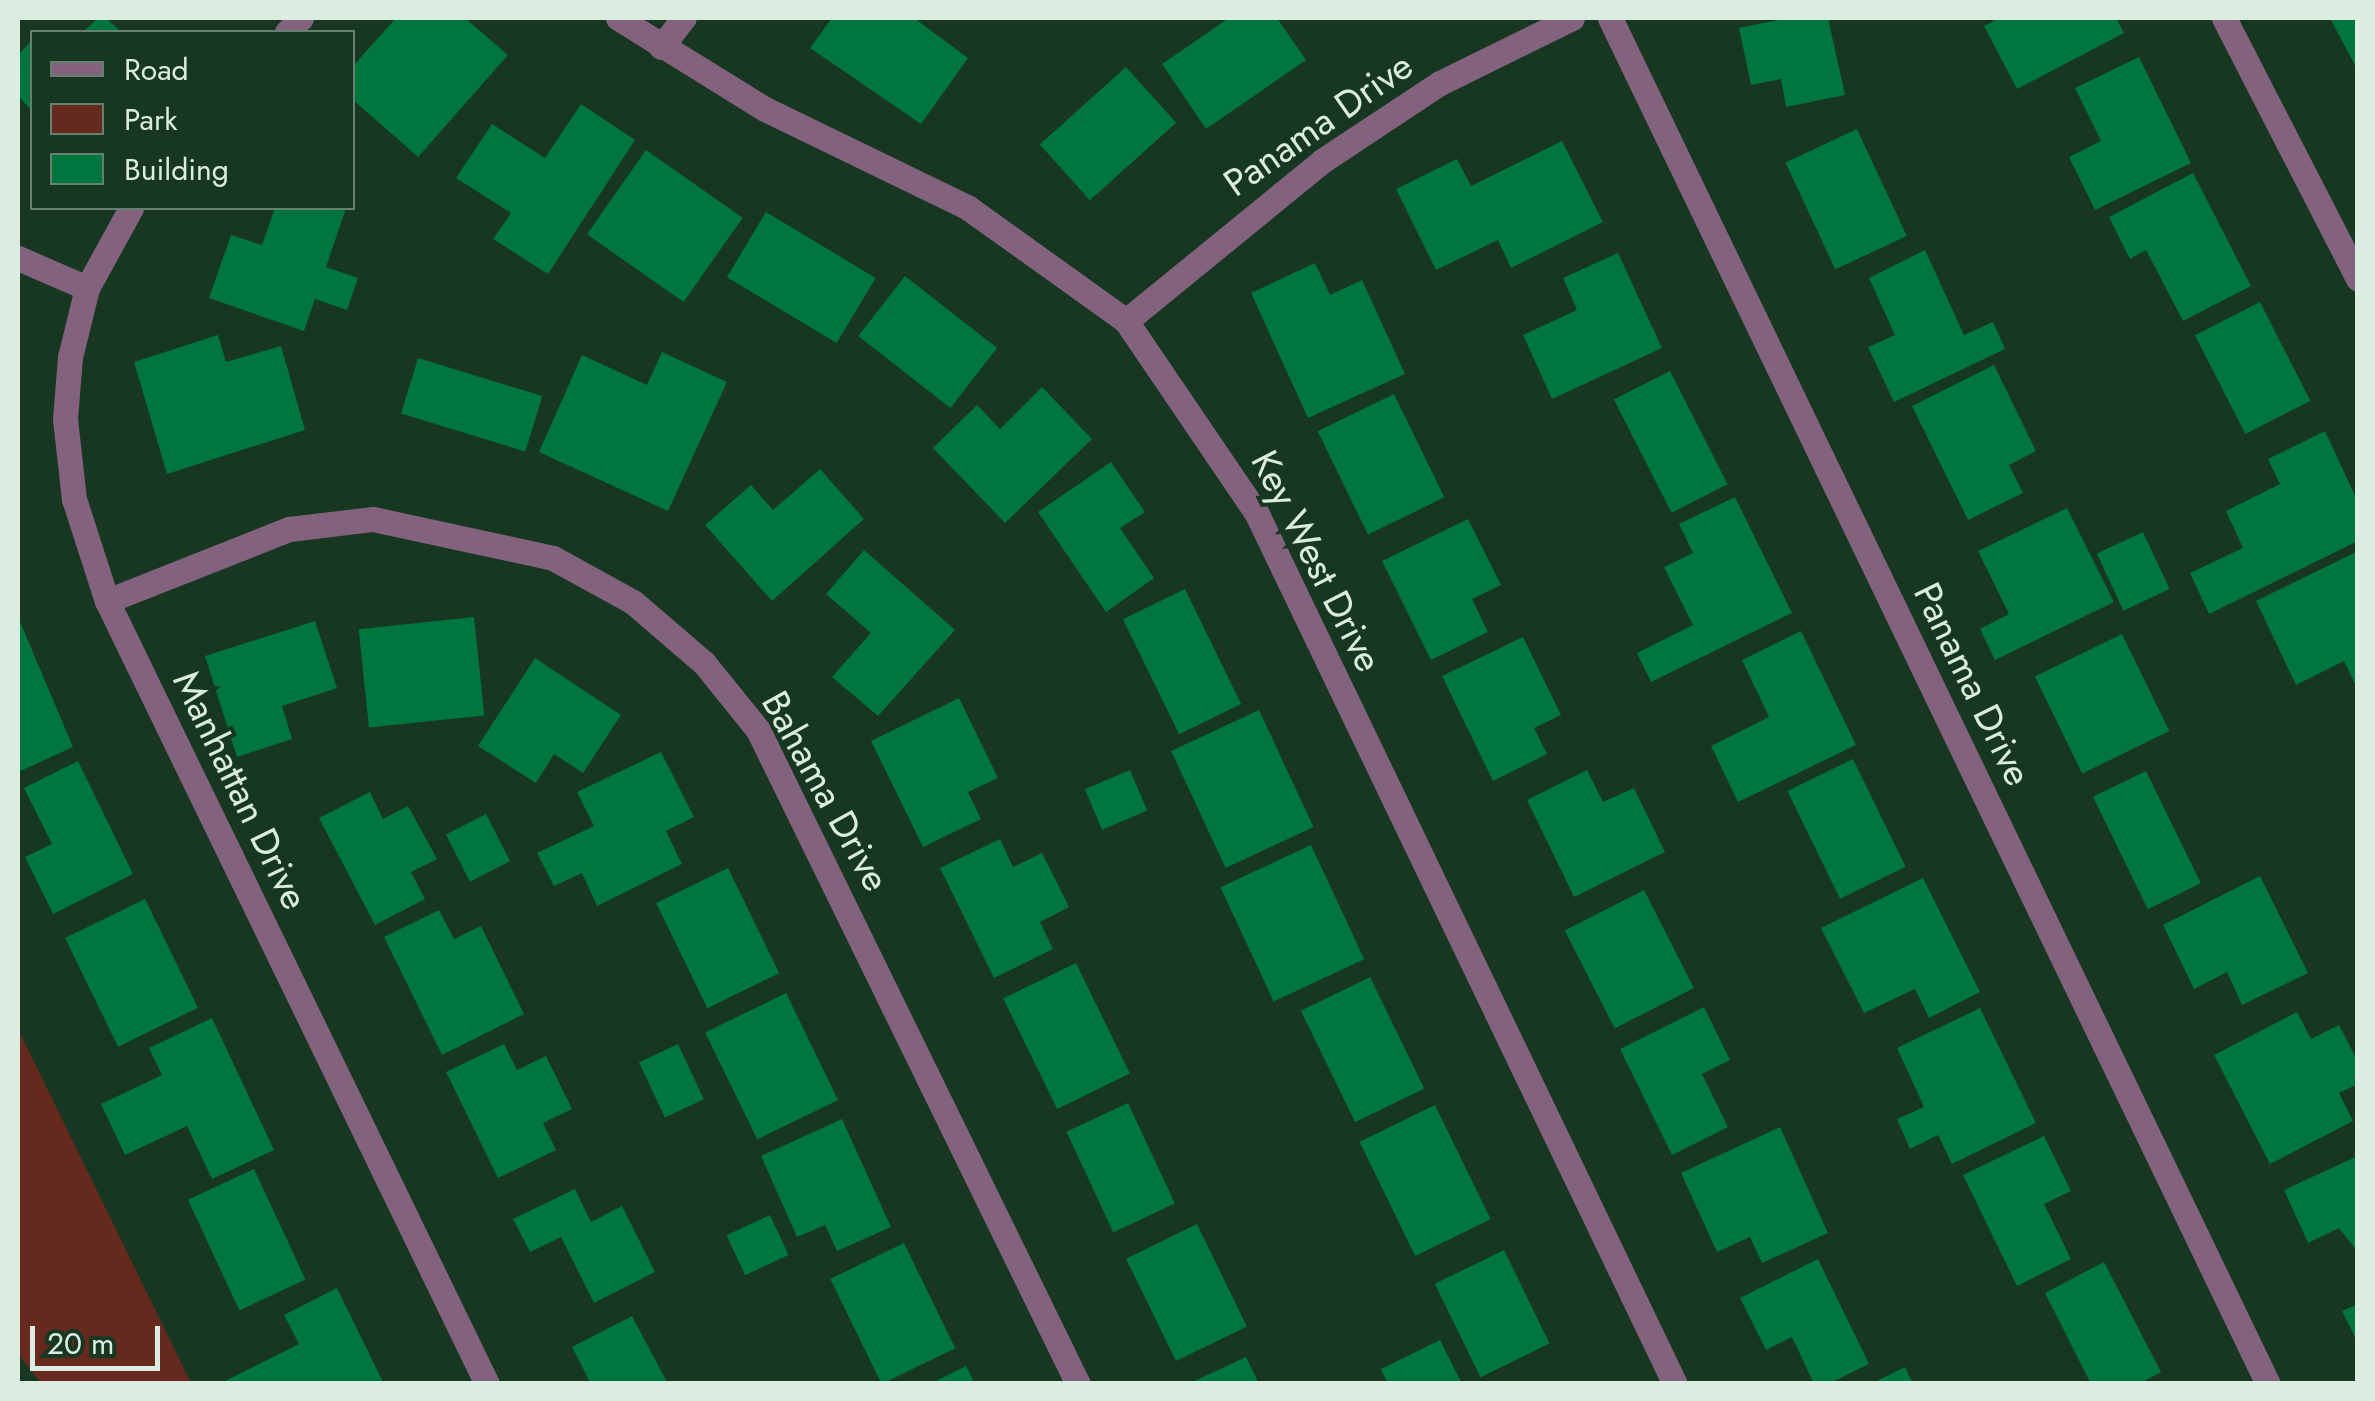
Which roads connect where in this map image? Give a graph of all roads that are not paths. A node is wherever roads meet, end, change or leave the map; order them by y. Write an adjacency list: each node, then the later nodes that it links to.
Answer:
1 (618, 18): 6 (street, Key West Drive)
2 (684, 18): 6 (street)
3 (1572, 18): 11 (street, Panama Drive)
4 (1610, 18): 16 (street, Panama Drive)
5 (2224, 18): 9 (street)
6 (661, 47): 11 (street, Key West Drive)
7 (129, 210): 10 (street, Manhattan Drive)
8 (18, 258): 10 (street)
9 (2358, 279)
10 (87, 288): 12 (street, Manhattan Drive)
11 (1126, 322): 15 (street, Key West Drive)
12 (107, 601): 13 (street, Manhattan Drive); 14 (street, Bahama Drive)
13 (487, 1384)
14 (1078, 1384)
15 (1675, 1384)
16 (2268, 1384)

